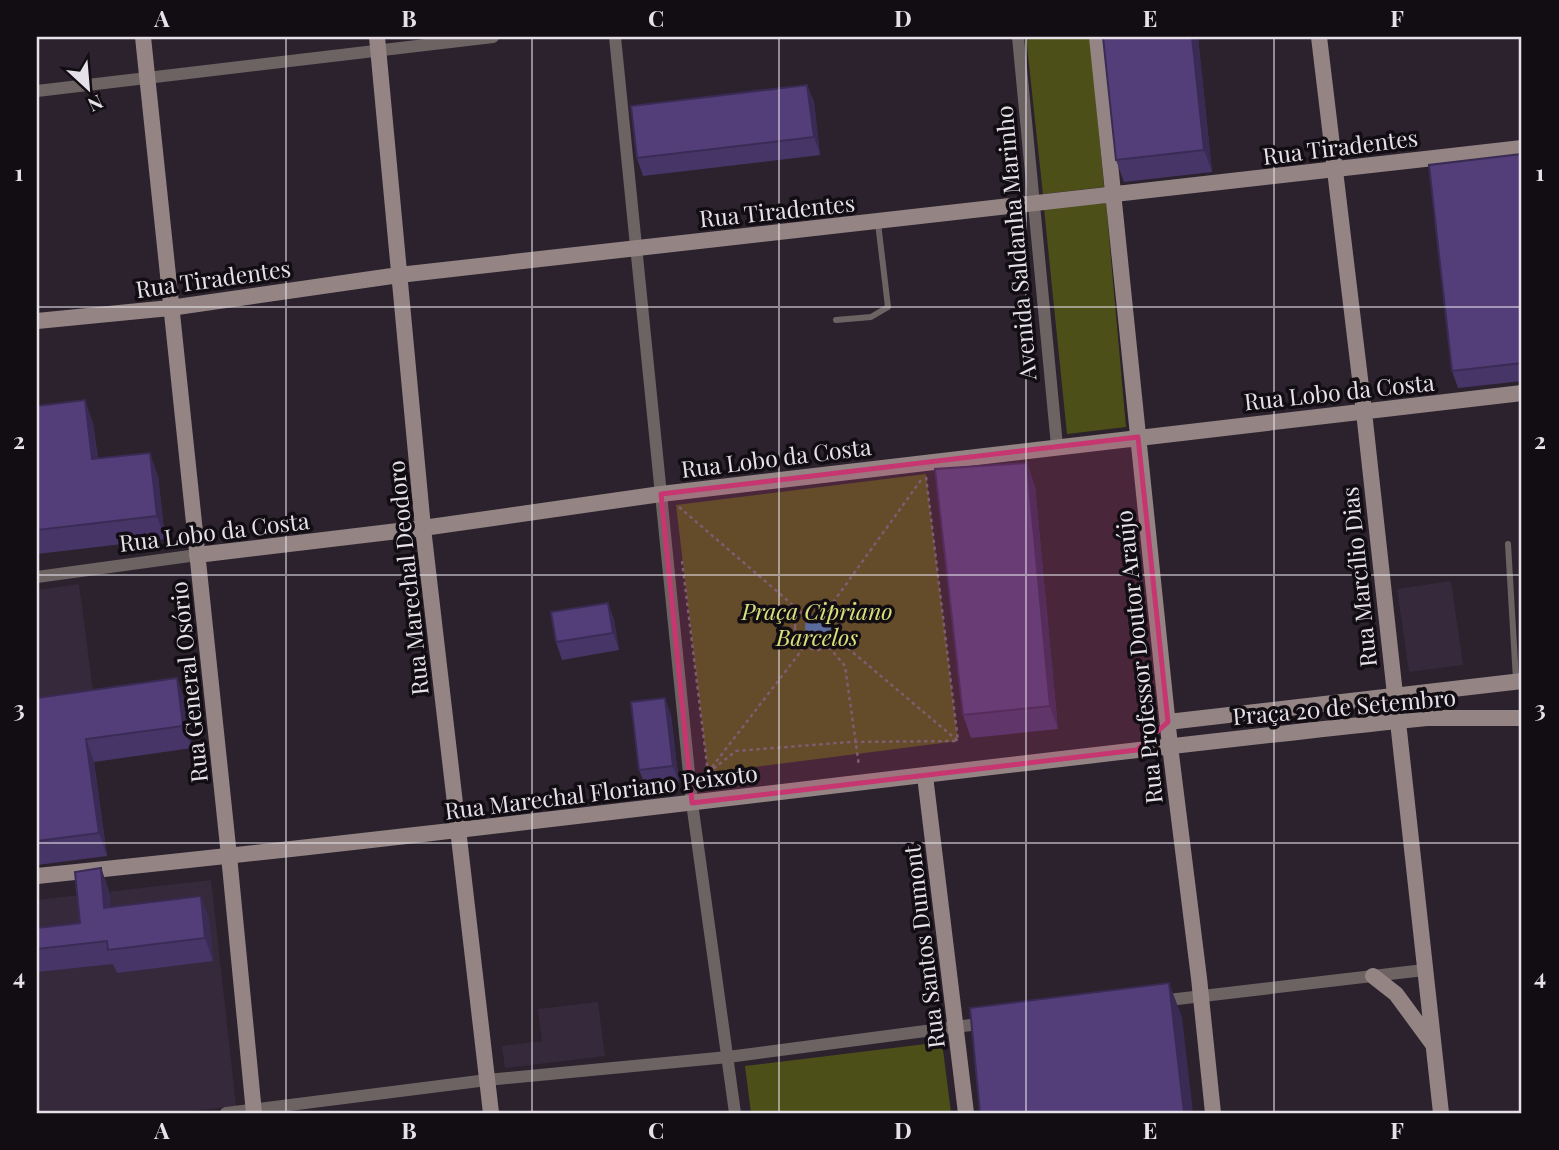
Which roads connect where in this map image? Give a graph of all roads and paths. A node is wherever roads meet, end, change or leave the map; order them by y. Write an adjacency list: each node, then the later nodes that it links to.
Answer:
1 (143, 37): 8 (street, Rua General Osório)
2 (493, 37): 7 (street)
3 (615, 37): 15 (street)
4 (1018, 37): 13 (street, Avenida Saldanha Marinho)
5 (1097, 37): 12 (street)
6 (1319, 37): 11 (street, Rua Marcílio Dias)
7 (377, 44): 8 (street); 16 (street, Rua Marechal Deodoro)
8 (148, 78): 9 (street); 17 (street, Rua General Osório)
9 (37, 92)
10 (1522, 148): 11 (street, Rua Tiradentes)
11 (1334, 170): 12 (street, Rua Tiradentes); 21 (street, Rua Marcílio Dias)
12 (1112, 195): 13 (street, Rua Tiradentes); 22 (street, Rua Professor Doutor Araújo)
13 (1034, 204): 14 (street, Rua Tiradentes); 23 (street, Avenida Saldanha Marinho)
14 (878, 221): 15 (street, Rua Tiradentes); 18 (lane)
15 (637, 248): 16 (street, Rua Tiradentes); 24 (street)
16 (399, 275): 17 (street, Rua Tiradentes); 28 (street, Rua Marechal Deodoro)
17 (170, 308): 19 (street, Rua Tiradentes); 30 (street, Rua General Osório)
18 (836, 320)
19 (37, 321)
20 (1522, 393): 21 (street, Rua Lobo da Costa)
21 (1364, 412): 22 (street, Rua Lobo da Costa); 39 (street, Rua Marcílio Dias)
22 (1138, 437): 23 (street, Rua Lobo da Costa); 42 (street, Rua Professor Doutor Araújo)
23 (1057, 446): 24 (street, Rua Lobo da Costa)
24 (661, 494): 28 (street, Rua Lobo da Costa); 50 (street)
25 (689, 503): 26 (path)
26 (676, 505): 27 (path); 34 (path)
27 (677, 518)
28 (423, 528): 30 (street, Rua Lobo da Costa); 51 (street, Rua Marechal Deodoro)
29 (1508, 544): 38 (lane)
30 (197, 555): 32 (street, Rua Lobo da Costa); 52 (street, Rua General Osório)
31 (682, 558): 48 (path)
32 (37, 577)
33 (829, 608): 34 (path); 35 (path); 43 (path)
34 (801, 612): 36 (path)
35 (837, 639): 37 (path); 43 (path)
36 (805, 646): 37 (path); 48 (path)
37 (829, 647): 44 (path)
38 (1519, 682): 39 (street, Praça 20 de Setembro)
39 (1393, 696): 41 (street, Rua Marcílio Dias); 42 (street, Praça 20 de Setembro)
40 (1522, 718): 41 (street, Praça 20 de Setembro)
41 (1397, 721): 45 (street, Praça 20 de Setembro); 54 (street, Rua Marcílio Dias)
42 (1168, 722): 45 (street, Rua Professor Doutor Araújo); 46 (street)
43 (958, 741): 44 (path)
44 (855, 742): 47 (path); 48 (path)
45 (1170, 746): 46 (street, Rua Marechal Floriano Peixoto); 56 (street, Rua Professor Doutor Araújo)
46 (1137, 750): 49 (street, Rua Marechal Floriano Peixoto)
47 (859, 766)
48 (708, 773)
49 (925, 776): 50 (street, Rua Marechal Floriano Peixoto); 59 (street, Rua Santos Dumont)
50 (692, 803): 51 (street, Rua Marechal Floriano Peixoto); 61 (street)
51 (460, 831): 52 (street, Rua Marechal Floriano Peixoto); 62 (street, Rua Marechal Deodoro)
52 (229, 856): 53 (street, Rua Marechal Floriano Peixoto); 63 (street, Rua General Osório)
53 (37, 876)
54 (1424, 970): 55 (street); 60 (street, Rua Marcílio Dias)
55 (1373, 976): 56 (street); 60 (street)
56 (1201, 996): 57 (street); 68 (street, Rua Professor Doutor Araújo)
57 (1148, 1003)
58 (1003, 1021): 59 (street)
59 (956, 1027): 61 (street); 67 (street, Rua Santos Dumont)
60 (1433, 1045): 69 (street, Rua Marcílio Dias)
61 (728, 1057): 62 (street); 66 (street)
62 (487, 1080): 63 (street); 65 (street, Rua Marechal Deodoro)
63 (254, 1112): 64 (street)
64 (226, 1113)
65 (491, 1113)
66 (735, 1113)
67 (966, 1113)
68 (1213, 1113)
69 (1441, 1113)

